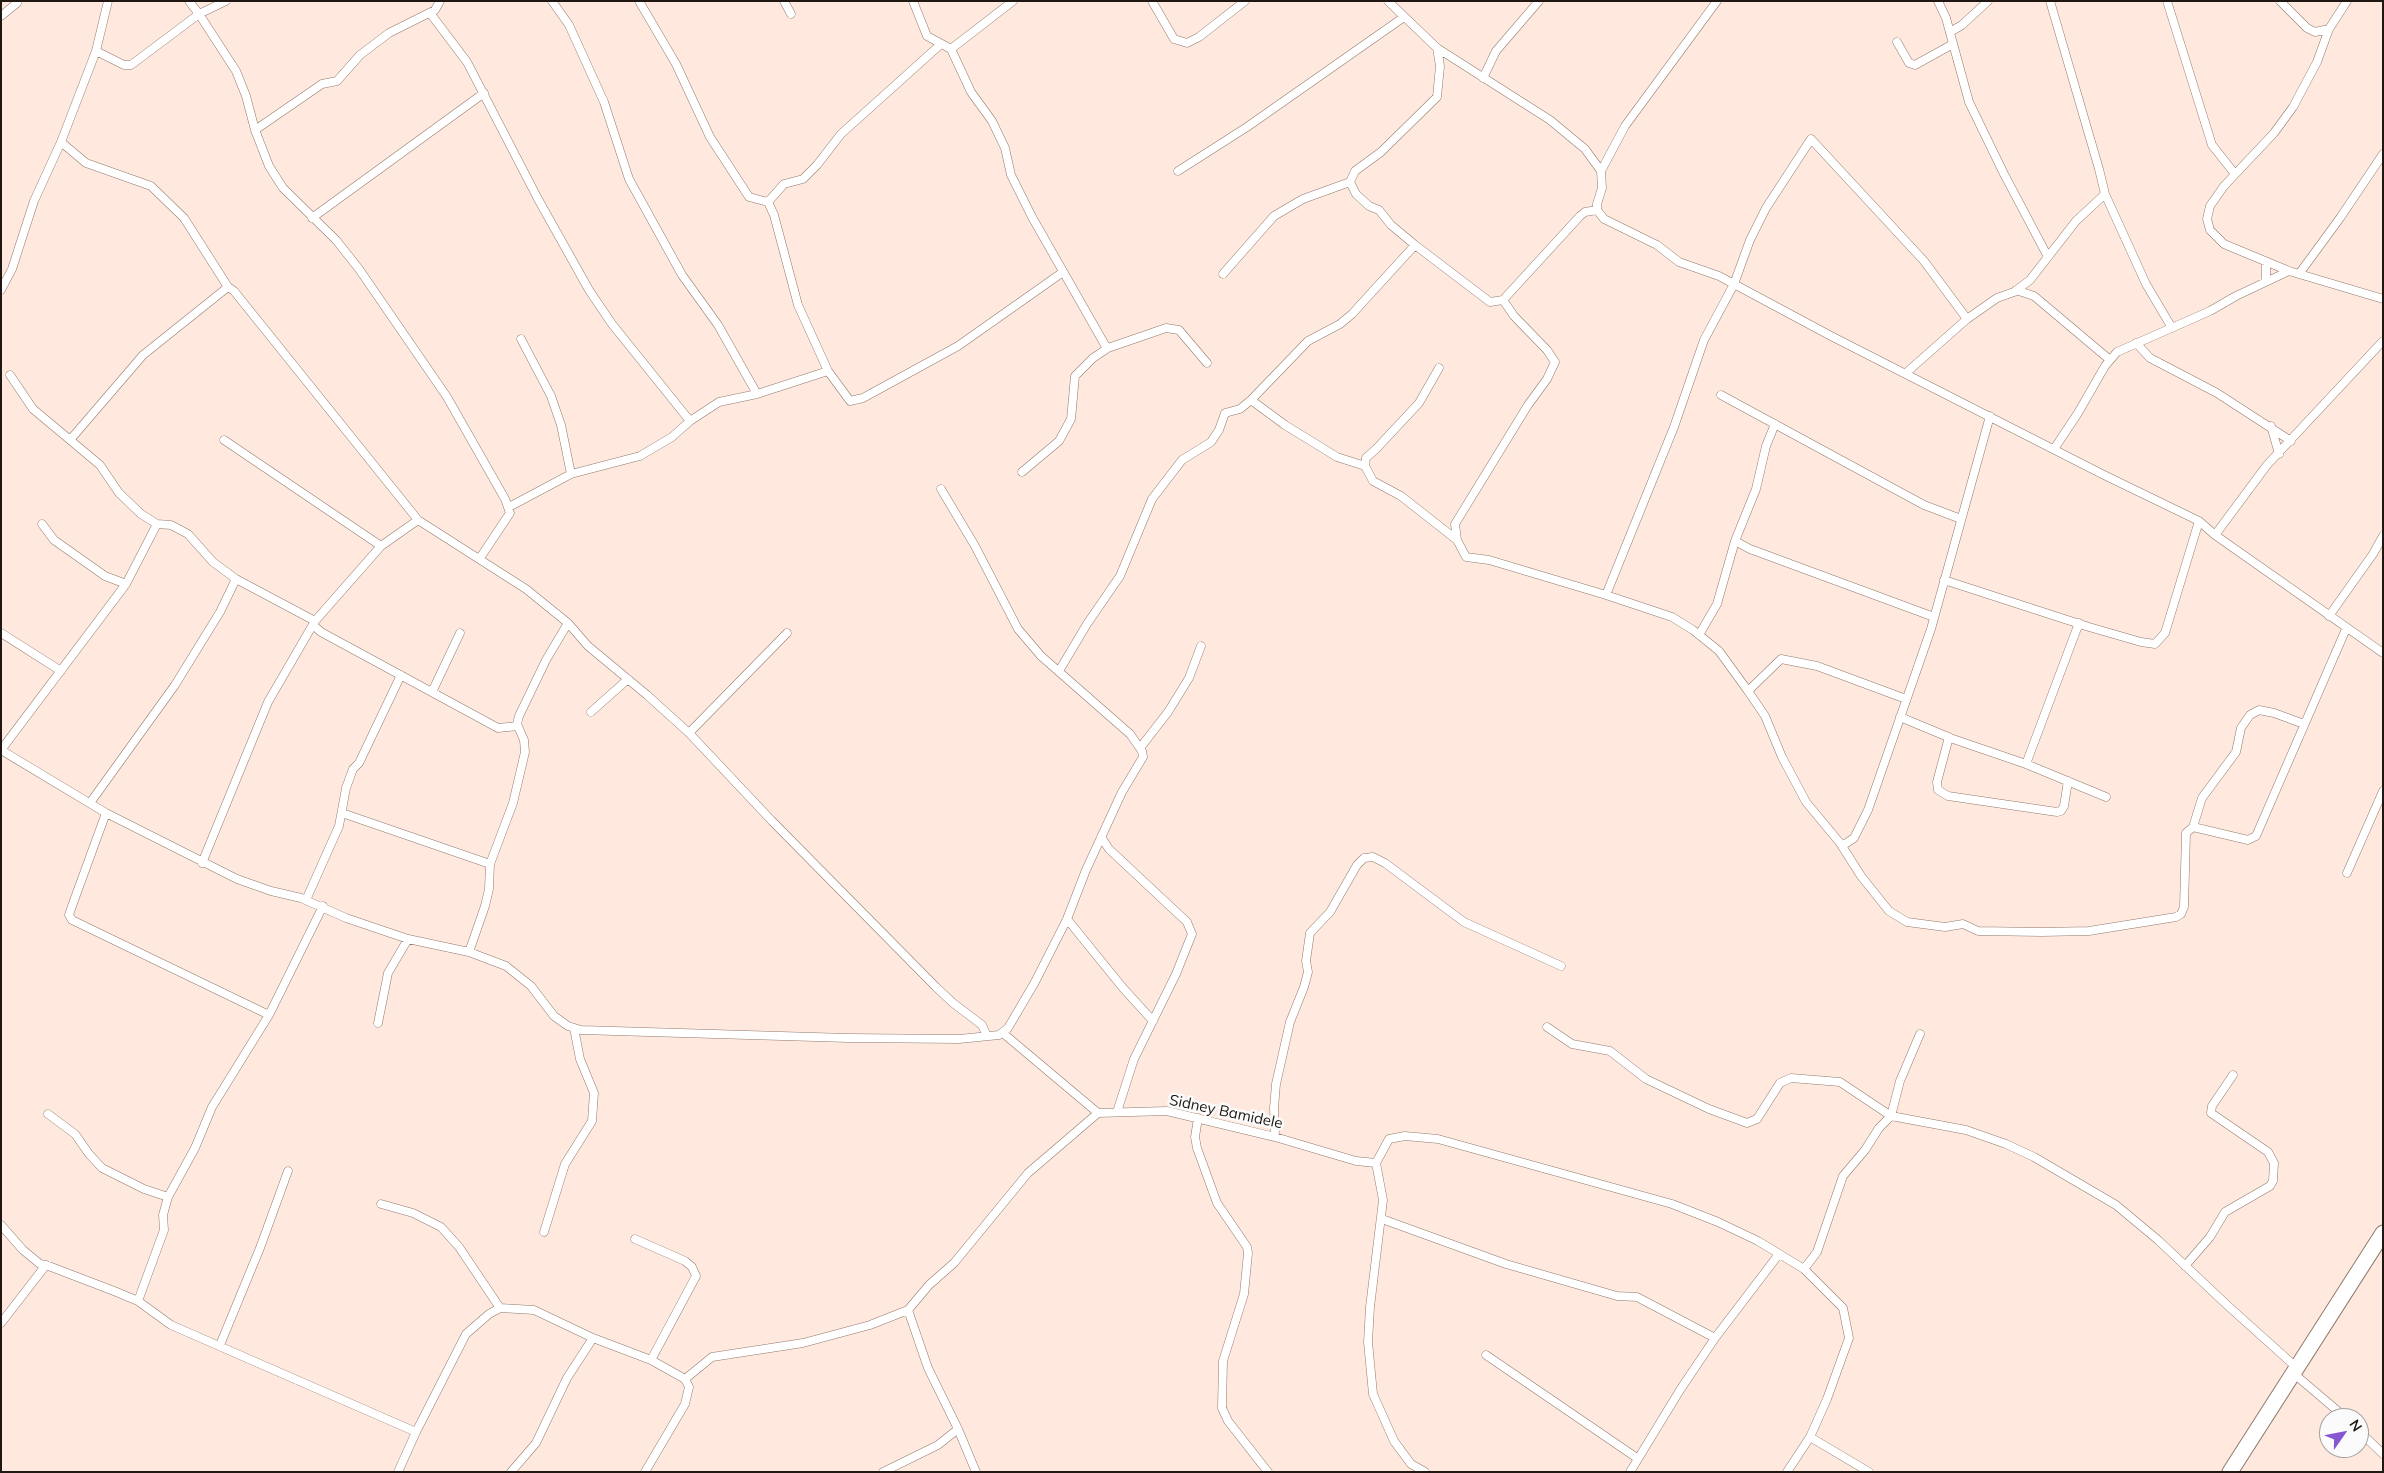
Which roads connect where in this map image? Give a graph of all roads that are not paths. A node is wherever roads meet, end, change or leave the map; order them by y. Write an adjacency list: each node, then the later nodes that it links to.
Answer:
1 (108, 1): 36 (street)
2 (189, 1): 23 (street)
3 (226, 1): 23 (street)
4 (440, 1): 22 (street)
5 (552, 1): 82 (street)
6 (639, 1): 49 (street)
7 (784, 1): 24 (street)
8 (914, 1): 31 (street)
9 (1014, 1): 35 (street)
10 (1152, 1): 11 (street)
11 (1245, 1)
12 (1388, 1): 26 (street)
13 (1539, 1): 39 (street)
14 (1716, 1): 45 (street)
15 (1938, 1): 28 (street)
16 (1988, 1): 28 (street)
17 (2050, 1): 48 (street)
18 (2167, 1): 46 (street)
19 (2280, 1): 29 (street)
20 (2347, 1): 27 (street)
21 (18, 3): 25 (street)
22 (430, 13): 40 (street); 41 (street)
23 (199, 14): 36 (street); 41 (street)
24 (791, 14)
25 (1, 16)
26 (1404, 17): 34 (street); 44 (street)
27 (2329, 29): 29 (street); 33 (street)
28 (1950, 32): 32 (street)
29 (2316, 32): 33 (street)
30 (1896, 42): 32 (street)
31 (941, 44): 35 (street); 49 (street)
32 (1954, 44): 53 (street)
33 (2323, 44): 46 (street)
34 (1437, 48): 37 (street); 38 (street)
35 (951, 49): 56 (street)
36 (96, 50): 42 (street)
37 (1452, 58): 38 (street); 39 (street)
38 (1440, 66): 47 (street)
39 (1483, 78): 45 (street)
40 (484, 93): 51 (street); 86 (street)
41 (254, 130): 51 (street)
42 (62, 142): 62 (street); 63 (street)
43 (2383, 154): 58 (street)
44 (1178, 171)
45 (1602, 171): 50 (street)
46 (2235, 174): 54 (street)
47 (1350, 182): 52 (street); 57 (street)
48 (2105, 194): 53 (street); 69 (street)
49 (768, 202): 79 (street)
50 (1598, 210): 61 (street); 67 (street)
51 (312, 218): 98 (street)
52 (1415, 245): 67 (street); 84 (street)
53 (2048, 257): 59 (street)
54 (2266, 262): 55 (street); 60 (street)
55 (2289, 271): 58 (street); 60 (street)
56 (1063, 272): 74 (street); 79 (street)
57 (1223, 274)
58 (2299, 274): 66 (street)
59 (2030, 280): 64 (street); 65 (street)
60 (2266, 281): 69 (street)
61 (1734, 284): 68 (street); 80 (street); 113 (street)
62 (228, 287): 89 (street); 100 (street)
63 (1, 290)
64 (2016, 290): 65 (street); 68 (street)
65 (2034, 296): 76 (street)
66 (2383, 299)
67 (1503, 300): 106 (street)
68 (1967, 319): 80 (street)
69 (2172, 328): 71 (street)
70 (521, 339): 96 (street)
71 (2144, 340): 73 (street); 75 (street)
72 (2383, 341): 91 (street)
73 (2136, 343): 75 (street); 76 (street)
74 (1108, 348): 77 (street); 95 (street)
75 (2142, 351): 88 (street)
76 (2110, 360): 92 (street)
77 (1207, 363)
78 (1439, 368): 94 (street)
79 (828, 371): 82 (street)
80 (1906, 373): 85 (street)
81 (10, 376): 89 (street)
82 (757, 394): 86 (street)
83 (1721, 395): 87 (street)
84 (1251, 400): 94 (street); 127 (street)
85 (1990, 416): 92 (street); 99 (street)
86 (690, 421): 96 (street)
87 (1775, 424): 99 (street); 107 (street)
88 (2270, 426): 91 (street); 93 (street)
89 (70, 440): 103 (street)
90 (224, 440): 108 (street)
91 (2291, 441): 93 (street)
92 (2054, 449): 101 (street)
93 (2279, 454): 104 (street)
94 (1365, 466): 106 (street)
95 (1022, 472)
96 (572, 474): 98 (street)
97 (942, 489): 127 (street)
98 (509, 507): 109 (street)
99 (1961, 519): 111 (street)
100 (418, 520): 108 (street); 109 (street)
101 (2199, 521): 104 (street); 118 (street)
102 (42, 524): 112 (street)
103 (157, 524): 110 (street); 112 (street)
104 (2215, 535): 114 (street)
105 (2383, 536): 114 (street)
106 (1457, 540): 113 (street)
107 (1736, 541): 115 (street); 123 (street)
108 (381, 546): 116 (street)
109 (480, 558): 117 (street)
110 (236, 579): 116 (street); 145 (street)
111 (1944, 580): 115 (street); 118 (street)
112 (126, 584): 126 (street)
113 (1606, 595): 123 (street)
114 (2329, 616): 119 (street)
115 (1934, 617): 132 (street)
116 (314, 623): 128 (street); 155 (street)
117 (568, 623): 129 (street); 136 (street)
118 (2079, 623): 141 (street)
119 (2346, 629): 125 (street); 135 (street)
120 (1, 633): 126 (street)
121 (460, 633): 131 (street)
122 (787, 634): 137 (street)
123 (1699, 635): 130 (street)
124 (1201, 646): 139 (street)
125 (2383, 654)
126 (61, 671): 140 (street)
127 (1059, 671): 139 (street)
128 (401, 675): 131 (street); 146 (street)
129 (628, 679): 133 (street); 137 (street)
130 (1748, 691): 132 (street); 151 (street)
131 (432, 692): 136 (street)
132 (1906, 699): 134 (street)
133 (591, 712)
134 (1900, 717): 138 (street); 150 (street)
135 (2304, 724): 148 (street); 148 (street)
136 (518, 726): 156 (street)
137 (689, 733): 171 (street)
138 (1948, 737): 141 (street); 142 (street)
139 (1140, 748): 149 (street)
140 (1, 750): 145 (street)
141 (2026, 764): 142 (street)
142 (2068, 781): 144 (street)
143 (2383, 791): 157 (street)
144 (2106, 797)
145 (90, 803): 147 (street)
146 (342, 812): 156 (street); 158 (street)
147 (106, 813): 155 (street); 164 (street)
148 (2193, 827): 154 (street)
149 (1101, 837): 152 (street); 153 (street)
150 (1850, 841): 151 (street); 154 (street)
151 (1840, 843): 154 (street)
152 (1109, 849): 153 (street); 165 (street)
153 (1095, 851): 160 (street)
154 (1846, 854)
155 (202, 862): 158 (street)
156 (490, 864): 162 (street)
157 (2347, 873)
158 (306, 900): 159 (street)
159 (323, 906): 161 (street); 164 (street)
160 (1067, 919): 165 (street); 169 (street)
161 (408, 939): 162 (street); 166 (street)
162 (469, 952): 168 (street)
163 (1561, 966): 178 (street)
164 (269, 1015): 181 (street)
165 (1153, 1021): 173 (street)
166 (378, 1023)
167 (1547, 1027): 176 (street)
168 (574, 1028): 171 (street); 185 (street)
169 (1004, 1034): 171 (street); 174 (street)
170 (1920, 1034): 176 (street)
171 (987, 1036)
172 (2233, 1075): 190 (street)
173 (1117, 1112): 174 (street, Sidney Bamidele); 177 (street, Sidney Bamidele)
174 (1098, 1113): 194 (street)
175 (48, 1114): 181 (street)
176 (1891, 1116): 190 (street); 191 (street)
177 (1198, 1118): 178 (street, Sidney Bamidele); 215 (street)
178 (1275, 1137): 179 (street, Sidney Bamidele)
179 (1376, 1163): 183 (street); 188 (street)
180 (288, 1172): 198 (street)
181 (168, 1196): 192 (street)
182 (381, 1204): 193 (street)
183 (1382, 1219): 197 (street); 216 (street)
184 (1, 1225): 189 (street)
185 (544, 1232)
186 (2383, 1233): 201 (highway)
187 (634, 1239): 200 (street)
188 (1779, 1254): 191 (street); 197 (street)
189 (46, 1265): 192 (street); 195 (street)
190 (2185, 1266): 201 (street)
191 (1804, 1269): 206 (street)
192 (138, 1301): 198 (street)
193 (500, 1308): 196 (street); 205 (street)
194 (908, 1310): 202 (street); 204 (street)
195 (1, 1323)
196 (594, 1338): 200 (street); 211 (street)
197 (1715, 1338): 209 (street)
198 (220, 1345): 205 (street)
199 (1486, 1355): 209 (street)
200 (651, 1360): 202 (street)
201 (2294, 1370): 203 (street); 220 (highway)
202 (685, 1379): 212 (street)
203 (2335, 1408)
204 (958, 1429): 213 (street); 214 (street)
205 (416, 1432): 210 (street)
206 (1810, 1437): 218 (street); 219 (street)
207 (2369, 1441): 208 (street)
208 (2383, 1454)
209 (1637, 1458): 217 (street)
210 (398, 1472)
211 (511, 1472)
212 (645, 1472)
213 (883, 1472)
214 (976, 1472)
215 (1268, 1472)
216 (1425, 1472)
217 (1630, 1472)
218 (1787, 1472)
219 (1870, 1472)
220 (2230, 1472)

